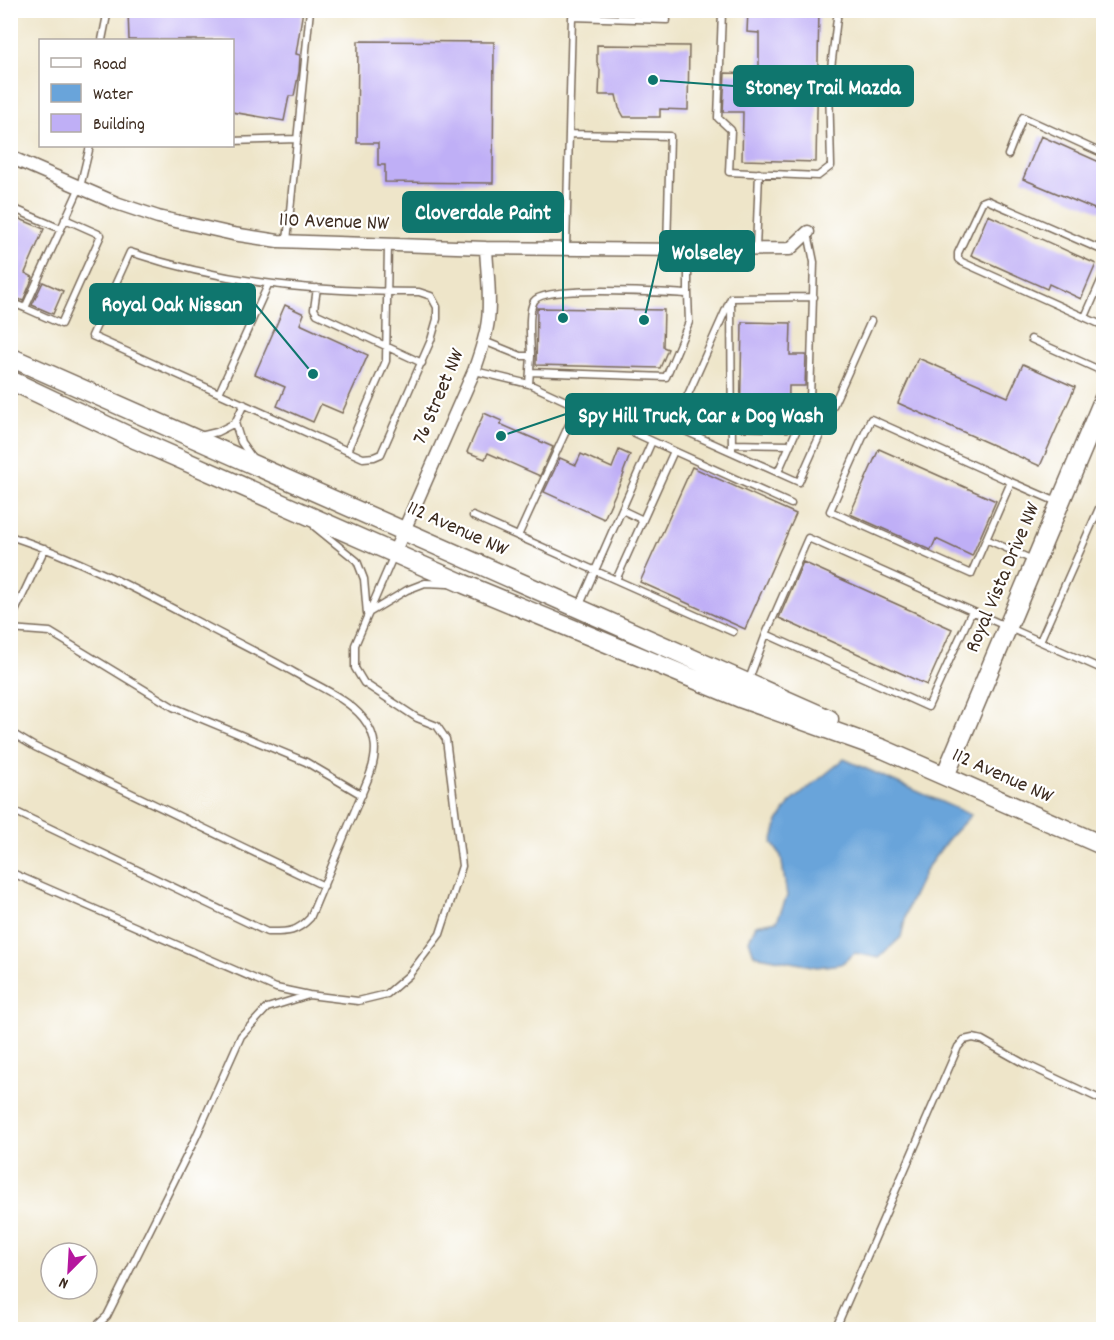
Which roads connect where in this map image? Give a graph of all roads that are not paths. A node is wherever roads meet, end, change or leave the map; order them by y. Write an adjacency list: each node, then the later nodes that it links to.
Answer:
1 (108, 10): 6 (lane)
2 (310, 10): 8 (lane)
3 (724, 10): 14 (lane)
4 (838, 10): 14 (lane)
5 (667, 20): 7 (lane)
6 (102, 39)
7 (569, 134): 23 (lane); 25 (lane)
8 (297, 139): 9 (lane); 20 (lane)
9 (234, 141)
10 (90, 147): 15 (lane)
11 (1104, 154): 12 (lane)
12 (1008, 155)
13 (10, 157): 15 (street, 110 Avenue NW)
14 (759, 173): 24 (lane)
15 (80, 187): 17 (lane); 20 (street, 110 Avenue NW)
16 (10, 207): 18 (lane)
17 (65, 219): 18 (lane); 36 (lane)
18 (61, 229): 36 (lane)
19 (807, 232): 24 (street, 110 Avenue NW); 33 (lane)
20 (286, 241): 21 (street, 110 Avenue NW)
21 (388, 244): 22 (street, 110 Avenue NW); 31 (lane)
22 (486, 248): 23 (street, 110 Avenue NW); 41 (street, 76 Street NW)
23 (566, 248): 25 (street, 110 Avenue NW)
24 (756, 249): 26 (street, 110 Avenue NW)
25 (667, 250): 26 (street, 110 Avenue NW)
26 (688, 250): 32 (lane)
27 (1104, 251): 37 (lane)
28 (1104, 274): 37 (lane)
29 (268, 285): 30 (lane); 51 (lane); 51 (lane)
30 (317, 288): 31 (lane); 42 (lane)
31 (387, 291): 42 (lane); 45 (lane)
32 (688, 294): 43 (lane); 47 (lane)
33 (814, 297): 34 (lane); 59 (lane)
34 (731, 298): 58 (lane); 62 (lane)
35 (10, 302): 36 (lane)
36 (26, 308)
37 (1085, 317): 39 (lane)
38 (871, 321): 64 (lane)
39 (1104, 326)
40 (1031, 339): 48 (lane)
41 (484, 340): 43 (lane); 46 (street, 76 Street NW)
42 (387, 346): 45 (lane); 60 (lane)
43 (531, 356): 47 (lane)
44 (10, 357): 56 (street, 112 Avenue NW)
45 (422, 363): 60 (lane)
46 (474, 371): 50 (lane); 73 (street, 76 Street NW)
47 (530, 372): 50 (lane)
48 (1104, 372)
49 (10, 380): 69 (street, 112 Avenue NW)
50 (529, 384): 54 (lane)
51 (219, 393): 53 (lane)
52 (1104, 398): 68 (street, Royal Vista Drive NW)
53 (244, 404): 55 (lane); 60 (lane)
54 (577, 407): 57 (lane); 74 (lane)
55 (236, 423): 56 (lane); 63 (lane)
56 (194, 438): 63 (street, 112 Avenue NW)
57 (652, 441): 61 (lane); 70 (lane)
58 (732, 444): 59 (lane); 62 (lane)
59 (790, 445): 64 (lane)
60 (347, 450)
61 (674, 451): 67 (lane); 72 (lane)
62 (732, 452): 64 (lane)
63 (259, 467): 73 (street, 112 Avenue NW)
64 (778, 472)
65 (1011, 482): 68 (lane); 76 (lane); 76 (lane)
66 (1104, 497): 91 (lane)
67 (790, 504)
68 (1060, 504): 79 (street, Royal Vista Drive NW)
69 (286, 506): 78 (street, 112 Avenue NW); 85 (lane)
70 (622, 510): 72 (lane); 80 (lane)
71 (472, 516): 74 (lane)
72 (643, 520): 81 (lane)
73 (404, 531): 78 (street, 76 Street NW); 83 (street, 112 Avenue NW)
74 (518, 536): 80 (lane)
75 (10, 537): 77 (lane)
76 (986, 539): 79 (lane)
77 (45, 548): 86 (lane); 97 (lane)
78 (394, 553): 82 (street, 112 Avenue NW); 85 (lane)
79 (1036, 561): 87 (street, Royal Vista Drive NW)
80 (595, 570): 81 (lane); 83 (lane)
81 (616, 580): 89 (lane)
82 (464, 584): 85 (lane); 95 (street, 112 Avenue NW)
83 (579, 608): 93 (street, 112 Avenue NW)
84 (972, 611): 87 (lane); 90 (lane); 90 (lane)
85 (367, 614): 102 (lane)
86 (10, 622)
87 (1007, 627): 91 (lane); 96 (street, Royal Vista Drive NW)
88 (10, 629): 97 (lane)
89 (733, 632)
90 (766, 634): 93 (lane)
91 (1040, 642): 92 (lane)
92 (1104, 670)
93 (748, 682): 95 (street, 112 Avenue NW)
94 (10, 732): 101 (lane)
95 (883, 749): 96 (street, 112 Avenue NW)
96 (945, 776): 99 (street, 112 Avenue NW)
97 (362, 795): 101 (lane)
98 (10, 809): 101 (lane)
99 (1104, 846)
100 (10, 872): 102 (lane)
101 (324, 886)
102 (309, 995): 104 (lane)
103 (1104, 1101): 105 (lane)
104 (92, 1329)
105 (835, 1329)

